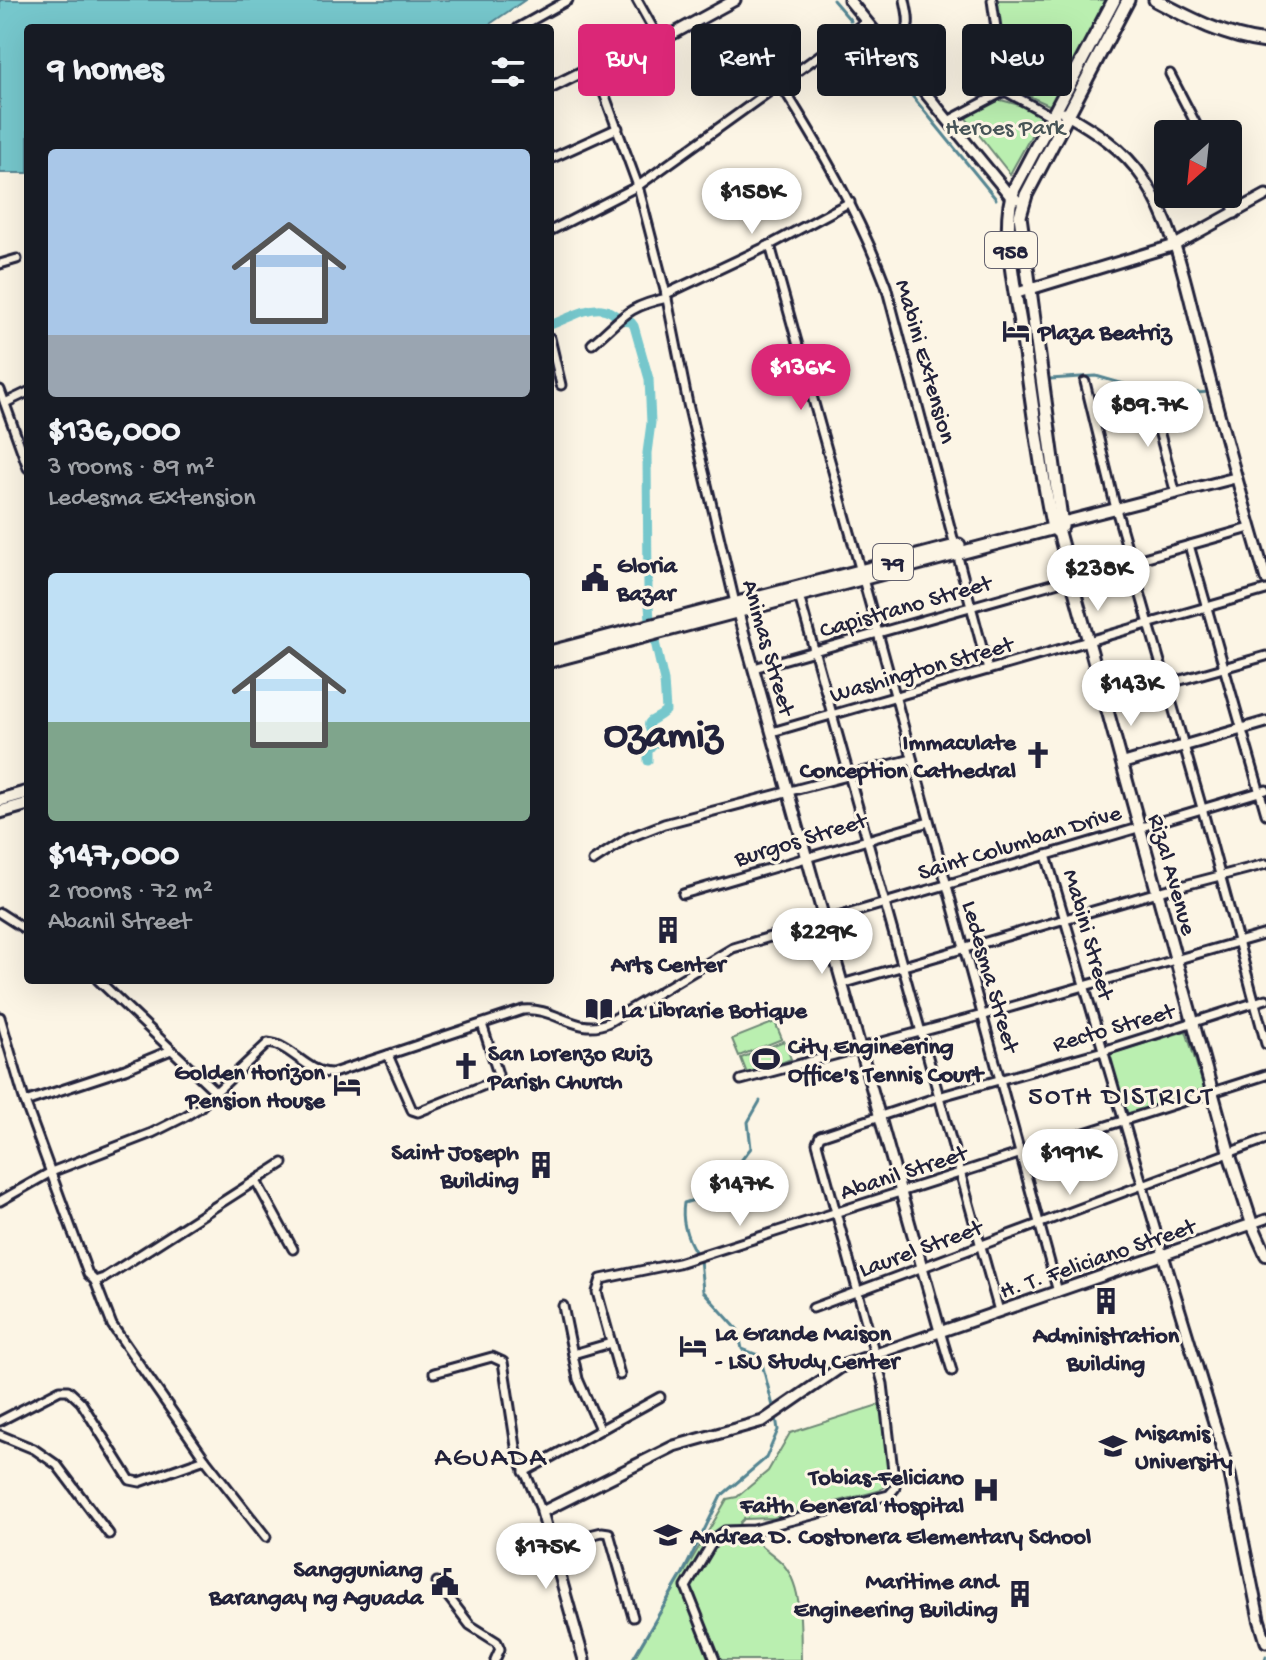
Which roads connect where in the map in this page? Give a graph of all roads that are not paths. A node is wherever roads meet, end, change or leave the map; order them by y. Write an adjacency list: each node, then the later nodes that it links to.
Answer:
1 (568, 0): 11 (street)
2 (637, 0): 12 (street)
3 (735, 0): 16 (street)
4 (849, 0): 10 (street)
5 (905, 0): 14 (street)
6 (992, 0): 15 (street)
7 (1114, 0): 28 (main road, 958)
8 (1128, 0): 28 (main road, 958)
9 (1155, 0): 17 (main road)
10 (867, 21): 13 (street); 18 (street)
11 (525, 24)
12 (650, 24)
13 (869, 24)
14 (908, 24)
15 (995, 24)
16 (675, 33)
17 (1266, 42)
18 (801, 68)
19 (578, 74): 21 (street)
20 (1170, 74): 29 (street)
21 (554, 86)
22 (606, 96): 31 (street, Animas Street)
23 (762, 96): 33 (street)
24 (788, 96): 36 (street, Mabini Extension)
25 (927, 96): 30 (street)
26 (996, 96): 30 (street)
27 (1016, 96): 28 (street)
28 (1060, 116): 35 (main road, 958); 41 (street)
29 (1194, 120)
30 (948, 121): 35 (street)
31 (618, 128): 32 (street); 33 (street, Animas Street)
32 (554, 157)
33 (638, 186): 39 (street); 45 (street, Animas Street)
34 (1266, 195): 38 (street)
35 (1017, 200): 44 (main road, 958)
36 (850, 202): 40 (street); 61 (street, Mabini Extension)
37 (1233, 208): 38 (street)
38 (1235, 214): 41 (street)
39 (554, 229)
40 (770, 245): 45 (street); 63 (street, Ledesma Street)
41 (1175, 245): 44 (street); 55 (street)
42 (17, 259): 43 (street)
43 (0, 264)
44 (1022, 291): 58 (main road, 958)
45 (666, 296): 46 (street); 70 (street, Animas Street)
46 (592, 344)
47 (554, 354): 49 (street)
48 (1085, 382): 57 (street)
49 (561, 385)
50 (0, 390): 53 (street)
51 (24, 394): 53 (street)
52 (1150, 397): 56 (street)
53 (5, 403): 54 (street)
54 (24, 457)
55 (1235, 478): 56 (street); 59 (street)
56 (1176, 494): 57 (street)
57 (1116, 509): 58 (street); 62 (street)
58 (1059, 525): 61 (main road, 79); 64 (main road, Rizal Avenue)
59 (1250, 528): 60 (street, Capistrano Street); 65 (street)
60 (1189, 545): 62 (street, Capistrano Street); 69 (street)
61 (957, 550): 63 (main road, 79); 68 (street, Mabini Extension)
62 (1131, 562): 64 (street, Capistrano Street); 71 (street)
63 (862, 575): 67 (main road, 79); 70 (main road, 79); 72 (street, Ledesma Street)
64 (1071, 579): 68 (street, Capistrano Street); 73 (main road, Rizal Avenue)
65 (1266, 579)
66 (1266, 590): 69 (street, Washington Street)
67 (799, 596): 70 (main road, 79); 75 (street)
68 (972, 606): 72 (street, Capistrano Street); 80 (street, Mabini Extension)
69 (1207, 607): 71 (street, Washington Street); 79 (street)
70 (736, 608): 74 (main road, 79); 77 (main road, 79); 78 (street, Animas Street)
71 (1148, 623): 73 (street, Washington Street); 81 (street)
72 (878, 633): 75 (street, Capistrano Street); 82 (street, Ledesma Street)
73 (1088, 640): 80 (street, Washington Street); 83 (main road, Rizal Avenue)
74 (554, 651)
75 (814, 651): 78 (street, Capistrano Street); 84 (street)
76 (1266, 656): 79 (street)
77 (554, 660)
78 (754, 668): 87 (street, Animas Street)
79 (1224, 668): 81 (street); 86 (street)
80 (988, 670): 82 (street, Washington Street)
81 (1166, 684): 83 (street); 88 (street)
82 (895, 697): 84 (street, Washington Street); 89 (street, Ledesma Street)
83 (1106, 701): 90 (main road, Rizal Avenue)
84 (833, 715): 87 (street, Washington Street); 91 (street)
85 (1266, 722): 86 (street)
86 (1242, 729): 88 (street); 92 (street)
87 (772, 732): 94 (street, Animas Street)
88 (1184, 746): 90 (street); 97 (street)
89 (912, 759): 91 (street); 100 (street, Ledesma Street)
90 (1124, 763): 101 (main road, Rizal Avenue)
91 (849, 775): 94 (street); 102 (street)
92 (1263, 791): 97 (street, Saint Columban Drive); 99 (street)
93 (24, 793): 95 (main road)
94 (788, 793): 104 (street, Animas Street); 105 (street)
95 (0, 800)
96 (24, 805): 98 (main road)
97 (1202, 808): 101 (street, Saint Columban Drive); 107 (street)
98 (0, 812)
99 (1266, 814)
100 (929, 822): 102 (street, Burgos Street); 108 (street, Ledesma Street)
101 (1140, 826): 103 (street, Saint Columban Drive); 109 (main road, Rizal Avenue)
102 (867, 839): 104 (street, Burgos Street); 111 (street)
103 (1046, 855): 108 (street, Saint Columban Drive); 113 (street, Mabini Street)
104 (806, 858): 110 (street, Burgos Street); 114 (street, Animas Street)
105 (593, 861)
106 (1266, 864): 107 (street)
107 (1220, 876): 109 (street); 117 (street)
108 (945, 884): 111 (street, Saint Columban Drive); 118 (street, Ledesma Street)
109 (1158, 892): 113 (street); 119 (main road, Rizal Avenue)
110 (683, 894)
111 (885, 902): 114 (street, Saint Columban Drive); 120 (street)
112 (0, 913): 115 (street)
113 (1066, 920): 118 (street); 123 (street, Mabini Street)
114 (824, 921): 122 (street, Animas Street); 129 (street, Saint Columban Drive)
115 (24, 928)
116 (1266, 934): 117 (street)
117 (1238, 941): 119 (street); 125 (street)
118 (965, 950): 120 (street); 126 (street, Ledesma Street)
119 (1177, 958): 123 (street); 128 (main road, Rizal Avenue)
120 (903, 967): 122 (street); 130 (street)
121 (102, 984): 133 (street)
122 (842, 984): 132 (street, Animas Street)
123 (1084, 985): 126 (street); 134 (street, Mabini Street)
124 (1266, 999): 125 (street, Recto Street)
125 (1254, 1002): 128 (street, Recto Street); 131 (street)
126 (983, 1015): 130 (street); 137 (street, Ledesma Street)
127 (0, 1017): 142 (street)
128 (1196, 1022): 134 (street, Recto Street); 140 (main road, Rizal Avenue)
129 (482, 1024): 135 (street, Saint Columban Drive); 135 (street)
130 (919, 1031): 132 (street); 141 (street)
131 (1266, 1044)
132 (859, 1049): 138 (street); 143 (street, Animas Street)
133 (171, 1050): 139 (street); 142 (street)
134 (1103, 1051): 137 (street, Recto Street); 144 (street, Mabini Street)
135 (388, 1055): 139 (street, Saint Columban Drive)
136 (1266, 1075): 140 (street, Abanil Street)
137 (1000, 1079): 141 (street, Recto Street); 147 (street, Ledesma Street)
138 (741, 1080)
139 (216, 1092): 149 (street, Saint Columban Drive)
140 (1213, 1092): 144 (street, Abanil Street); 146 (main road, Rizal Avenue)
141 (938, 1097): 143 (street, Recto Street); 150 (street)
142 (25, 1102): 149 (street)
143 (878, 1117): 153 (street, Animas Street); 155 (street, Recto Street)
144 (1125, 1121): 147 (street, Abanil Street); 152 (street, Mabini Street)
145 (1266, 1139): 146 (street, Laurel Street)
146 (1229, 1153): 152 (street, Laurel Street); 157 (main road, Rizal Avenue)
147 (1021, 1154): 150 (street, Abanil Street); 158 (street, Ledesma Street)
148 (283, 1163): 151 (street)
149 (51, 1172): 154 (street, Saint Columban Drive); 164 (street)
150 (960, 1174): 153 (street, Abanil Street); 159 (street)
151 (256, 1181): 160 (street); 164 (street)
152 (1144, 1185): 158 (street, Laurel Street); 161 (street, Mabini Street)
153 (899, 1193): 155 (street, Abanil Street); 163 (street, Animas Street)
154 (0, 1201)
155 (837, 1213): 165 (street, Recto Street); 171 (street, Abanil Street)
156 (1266, 1219): 157 (street, H. T. Feliciano Street)
157 (1252, 1224): 161 (street, H. T. Feliciano Street); 162 (main road, Rizal Avenue)
158 (1040, 1225): 159 (street, Laurel Street); 166 (street, Ledesma Street)
159 (981, 1246): 163 (street, Laurel Street); 169 (street)
160 (293, 1249)
161 (1163, 1255): 166 (street, H. T. Feliciano Street); 189 (street)
162 (1266, 1255)
163 (920, 1267): 165 (street, Laurel Street); 170 (street, Animas Street)
164 (95, 1281): 181 (street)
165 (859, 1291): 168 (street, Laurel Street); 173 (street, Recto Street)
166 (1058, 1292): 169 (street, H. T. Feliciano Street)
167 (563, 1306): 172 (street)
168 (813, 1308)
169 (999, 1311): 170 (street, H. T. Feliciano Street)
170 (940, 1331): 173 (street, H. T. Feliciano Street); 174 (street)
171 (611, 1343): 172 (street); 176 (street)
172 (573, 1354): 179 (street)
173 (876, 1354): 183 (street, H. T. Feliciano Street); 192 (street, Recto Street)
174 (952, 1371)
175 (434, 1373): 182 (street)
176 (620, 1375)
177 (660, 1397): 179 (street)
178 (0, 1421): 181 (street)
179 (600, 1429): 182 (street)
180 (0, 1435): 184 (street)
181 (205, 1459): 185 (street)
182 (524, 1472): 183 (street)
183 (542, 1512): 186 (street)
184 (109, 1534)
185 (266, 1537)
186 (550, 1545): 188 (street); 191 (street)
187 (437, 1582): 190 (street)
188 (633, 1617)
189 (1266, 1642)
190 (495, 1660)
191 (584, 1660)
192 (715, 1660)

